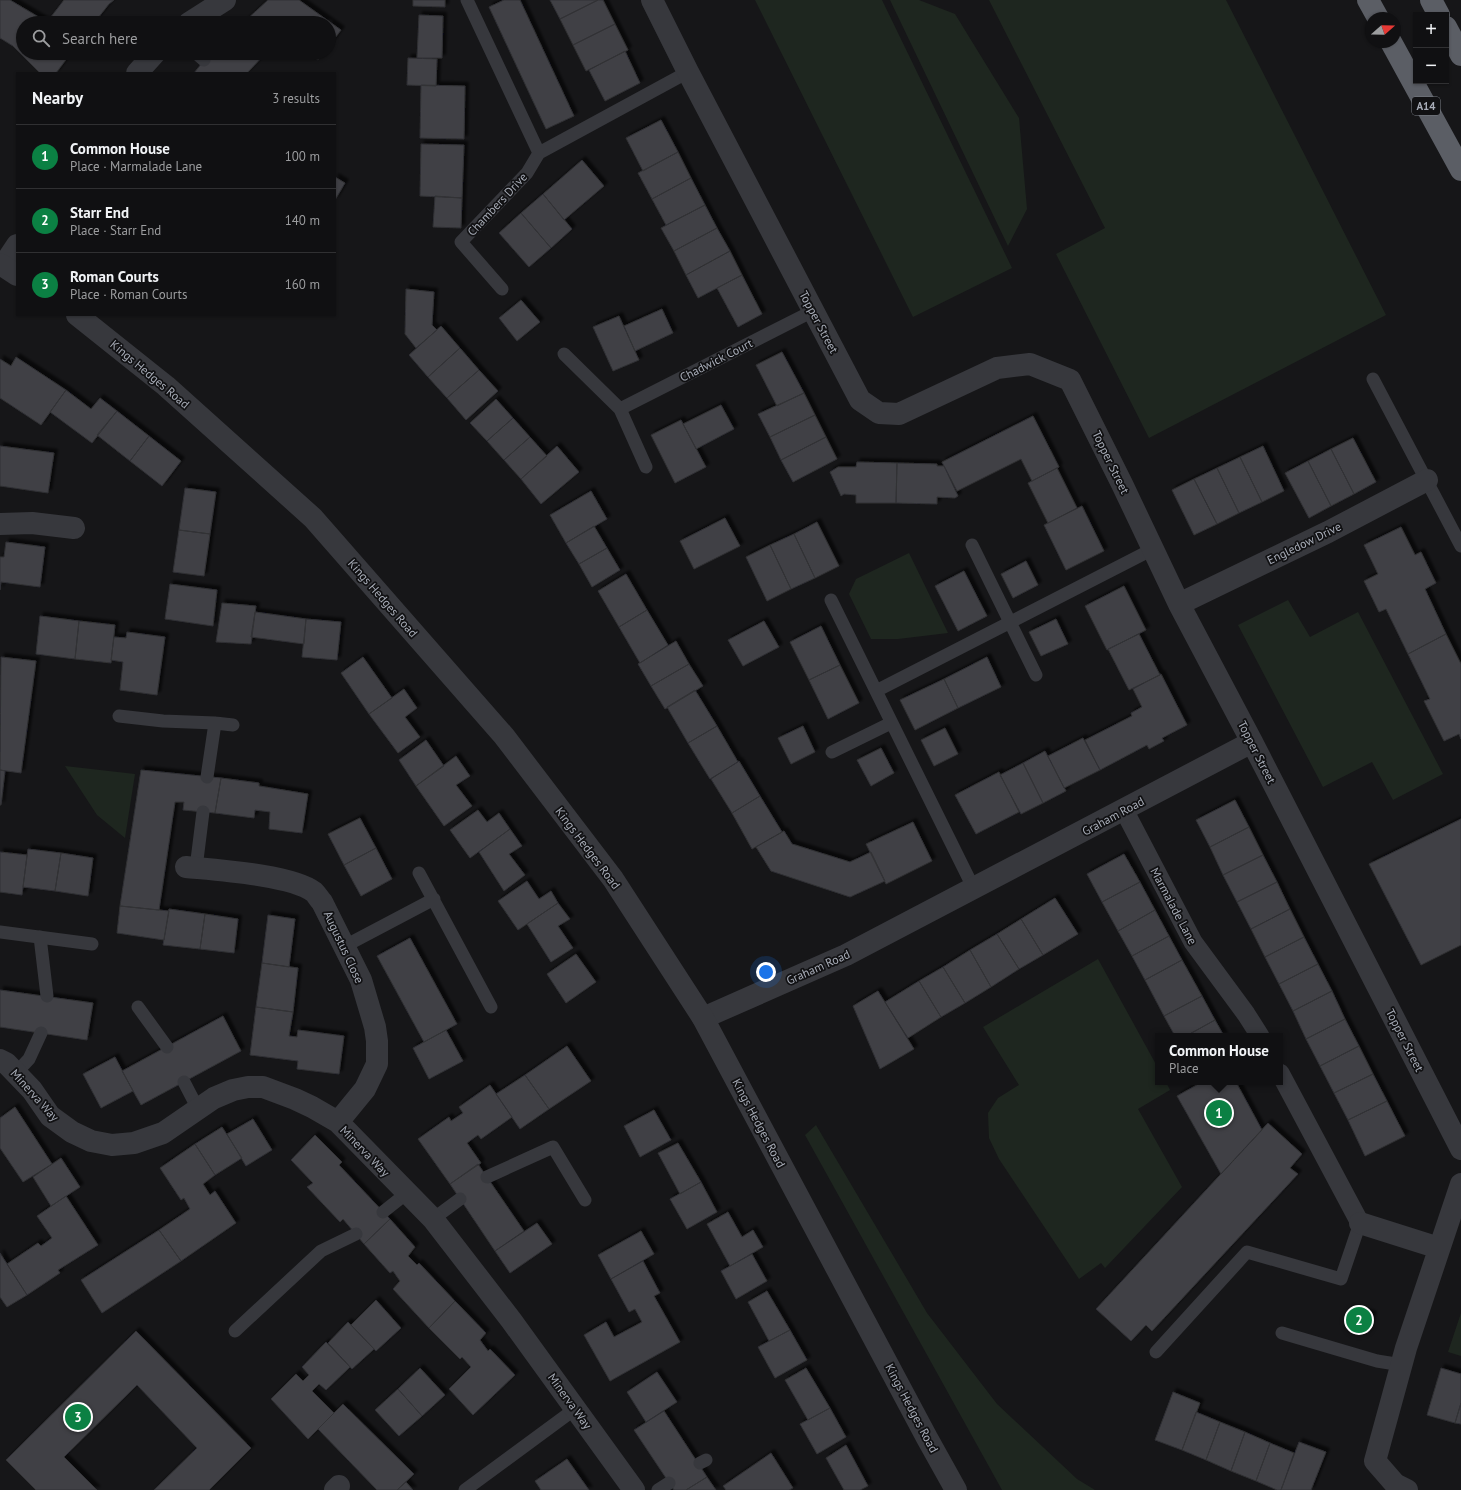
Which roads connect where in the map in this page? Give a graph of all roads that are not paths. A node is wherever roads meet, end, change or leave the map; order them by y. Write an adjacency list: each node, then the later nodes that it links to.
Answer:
1 (225, 0): 8 (street)
2 (467, 0): 15 (lane)
3 (652, 0): 14 (street, Topper Street)
4 (1368, 0): 6 (highway)
5 (1431, 0): 7 (highway)
6 (1375, 12)
7 (1437, 12)
8 (200, 16)
9 (1449, 33): 11 (highway)
10 (1394, 48): 16 (highway, A14)
11 (1461, 55)
12 (150, 60): 13 (street)
13 (139, 72)
14 (688, 72): 15 (lane); 20 (street, Topper Street)
15 (539, 153): 19 (lane, Chambers Drive)
16 (1461, 170)
17 (16, 247): 18 (street)
18 (7, 268)
19 (502, 289)
20 (813, 311): 24 (lane, Chadwick Court); 31 (street, Topper Street)
21 (78, 316): 57 (street, Kings Hedges Road)
22 (564, 354): 24 (lane)
23 (1373, 379): 26 (lane)
24 (620, 409): 25 (lane)
25 (646, 467)
26 (1427, 480): 30 (lane); 33 (street, Engledow Drive)
27 (0, 524): 28 (street)
28 (74, 528)
29 (972, 545): 34 (lane)
30 (1461, 546)
31 (1152, 549): 33 (street, Topper Street); 34 (lane)
32 (831, 600): 36 (lane)
33 (1179, 604): 41 (street, Topper Street)
34 (1010, 622): 35 (lane); 36 (lane)
35 (1036, 675)
36 (876, 691): 39 (lane)
37 (119, 716): 38 (lane)
38 (215, 723): 40 (lane); 43 (lane)
39 (892, 723): 42 (lane); 48 (lane)
40 (233, 725)
41 (1252, 742): 44 (street, Graham Road); 66 (street, Topper Street)
42 (832, 752)
43 (208, 777)
44 (1124, 810): 48 (street, Graham Road); 59 (street, Marmalade Lane)
45 (202, 812): 46 (lane)
46 (191, 868): 53 (street, Augustus Close)
47 (419, 873): 49 (lane)
48 (974, 889): 57 (street, Graham Road)
49 (434, 899): 53 (lane); 56 (lane)
50 (0, 932): 51 (lane)
51 (40, 938): 52 (lane); 54 (lane)
52 (92, 944)
53 (343, 947): 65 (street, Augustus Close)
54 (46, 996)
55 (138, 1007): 60 (lane)
56 (490, 1007)
57 (703, 1018): 84 (street, Kings Hedges Road)
58 (41, 1033): 61 (lane)
59 (1258, 1033)
60 (167, 1047)
61 (8, 1066): 64 (street, Minerva Way)
62 (1283, 1079): 74 (street)
63 (184, 1082): 64 (lane)
64 (198, 1110): 65 (street, Minerva Way)
65 (338, 1122): 69 (street, Minerva Way)
66 (1461, 1149)
67 (487, 1177): 71 (lane)
68 (1461, 1184): 76 (street)
69 (407, 1193): 72 (lane); 73 (street, Minerva Way)
70 (460, 1199): 73 (lane)
71 (584, 1200)
72 (383, 1212)
73 (433, 1219): 81 (street, Minerva Way)
74 (1360, 1223): 76 (street); 79 (lane)
75 (356, 1234): 77 (lane)
76 (1439, 1248): 80 (street)
77 (235, 1331)
78 (1282, 1333): 80 (lane)
79 (1156, 1352)
80 (1402, 1365): 85 (street)
81 (575, 1409): 82 (lane); 83 (street, Minerva Way)
82 (465, 1490)
83 (634, 1490)
84 (956, 1490)
85 (1407, 1490)

